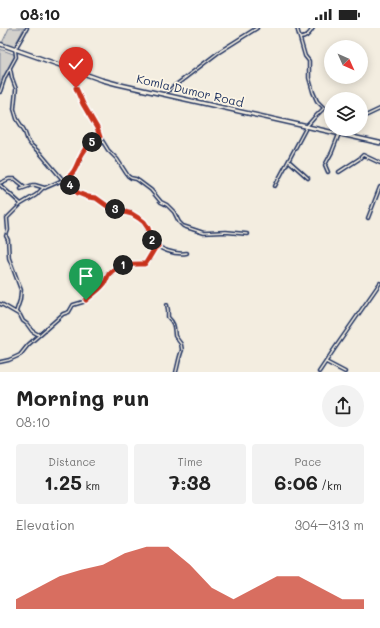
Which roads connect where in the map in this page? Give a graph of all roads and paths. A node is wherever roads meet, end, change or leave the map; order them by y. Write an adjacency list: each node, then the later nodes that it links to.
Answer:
1 (27, 28): 7 (street)
2 (257, 28): 11 (street)
3 (297, 28): 5 (street)
4 (313, 28): 5 (street)
5 (300, 38): 14 (street)
6 (0, 44): 7 (street, Komla Dumor Road)
7 (15, 49): 8 (street); 9 (street, Komla Dumor Road)
8 (10, 68): 10 (street); 26 (street)
9 (76, 70): 11 (street, Komla Dumor Road); 18 (street)
10 (0, 92)
11 (163, 95): 14 (street, Komla Dumor Road)
12 (380, 109): 13 (street)
13 (368, 115)
14 (307, 126): 15 (street, Komla Dumor Road); 20 (street)
15 (324, 130)
16 (337, 136): 22 (street)
17 (351, 136): 19 (street, Komla Dumor Road)
18 (100, 137): 24 (street); 35 (street)
19 (380, 143)
20 (289, 161): 25 (street); 28 (street)
21 (380, 163): 23 (street)
22 (328, 172)
23 (339, 172)
24 (67, 178): 26 (street); 36 (street)
25 (308, 178)
26 (63, 180): 31 (street)
27 (0, 184): 29 (street); 33 (street)
28 (274, 186)
29 (27, 187): 31 (street); 32 (street)
30 (380, 187): 34 (street)
31 (43, 188): 33 (street)
32 (21, 189)
33 (21, 204): 41 (street)
34 (368, 218)
35 (247, 234)
36 (158, 246): 37 (street); 42 (street)
37 (187, 253)
38 (380, 282): 44 (street)
39 (0, 304): 41 (street)
40 (166, 305): 45 (street)
41 (16, 312): 42 (street)
42 (39, 335): 43 (street)
43 (0, 362)
44 (326, 362): 46 (street); 47 (street)
45 (176, 372)
46 (319, 372)
47 (345, 372)

